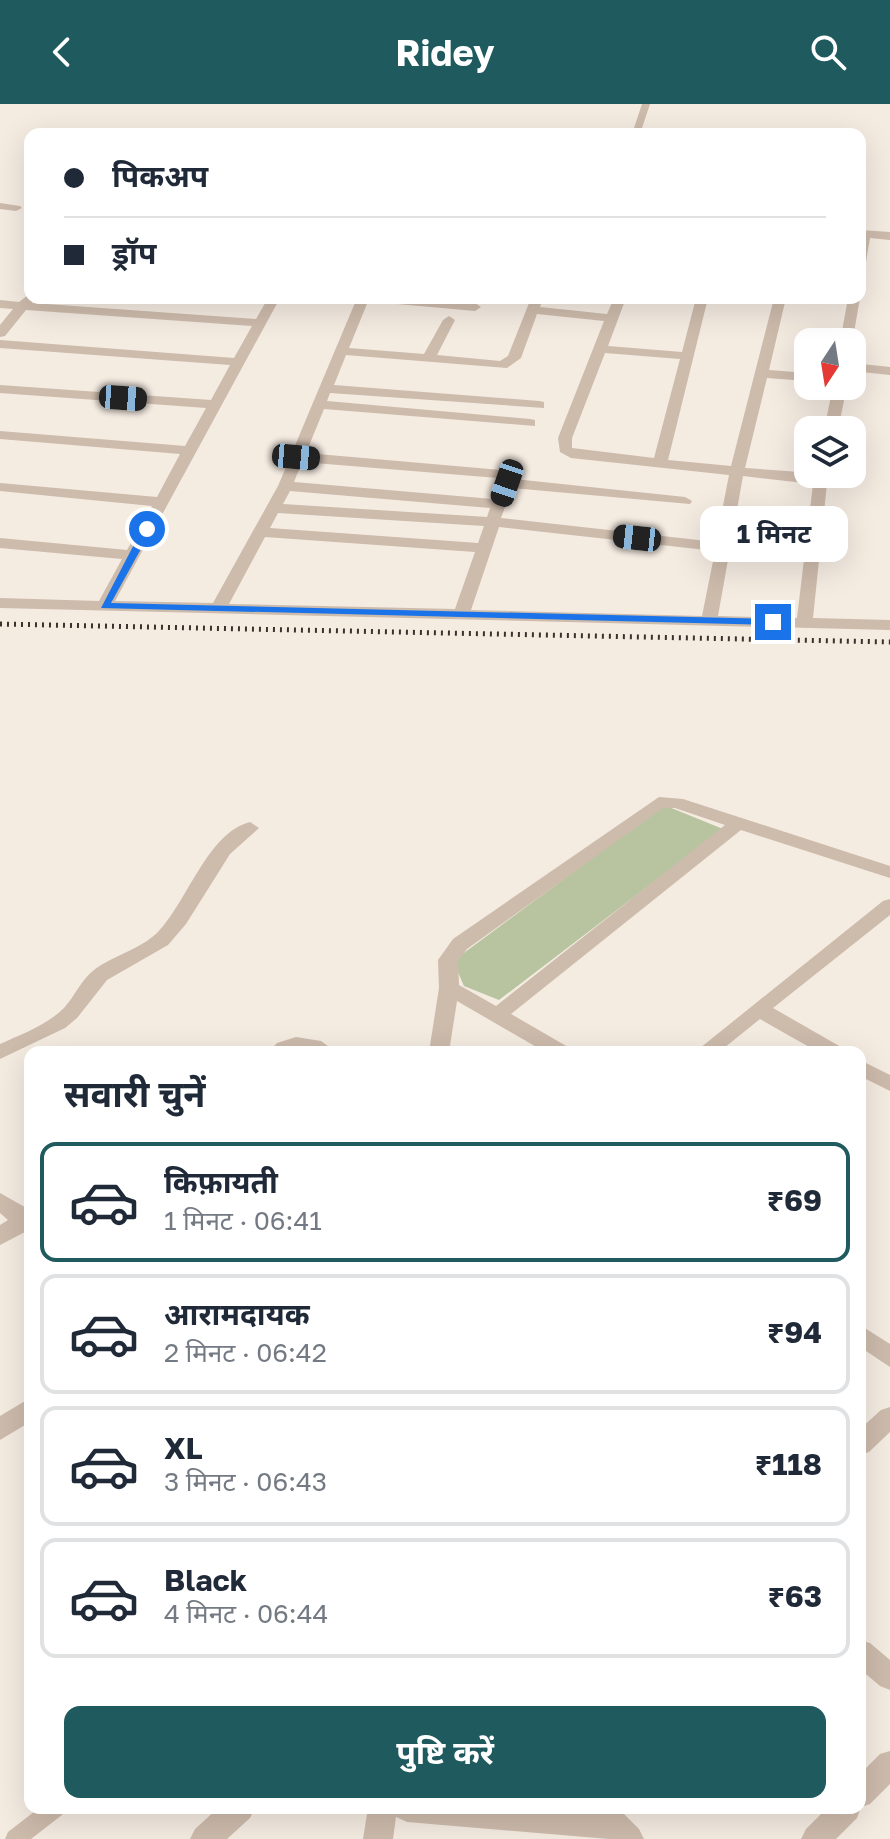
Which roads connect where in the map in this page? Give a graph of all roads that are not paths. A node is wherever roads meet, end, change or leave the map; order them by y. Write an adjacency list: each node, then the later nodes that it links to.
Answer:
1 (646, 104): 2 (lane)
2 (638, 128)
3 (0, 206): 4 (street)
4 (16, 208)
5 (866, 234): 6 (street)
6 (890, 236)
7 (24, 302): 8 (street)
8 (0, 304)
9 (24, 304): 24 (street)
10 (48, 304): 22 (street)
11 (271, 304): 22 (street)
12 (361, 304): 27 (street)
13 (442, 304): 19 (street)
14 (535, 304): 20 (street); 29 (street)
15 (618, 304): 20 (street)
16 (700, 304): 28 (street)
17 (778, 304): 33 (street)
18 (853, 304): 23 (street)
19 (475, 307)
20 (612, 318): 26 (street)
21 (449, 320): 29 (street)
22 (260, 323): 30 (street)
23 (849, 328)
24 (0, 333)
25 (0, 344): 30 (street)
26 (600, 349): 28 (street); 44 (street)
27 (343, 351): 29 (street); 36 (street)
28 (687, 356): 44 (street)
29 (428, 359)
30 (240, 362): 37 (street)
31 (866, 368): 32 (street)
32 (890, 371)
33 (761, 373): 34 (street); 45 (street)
34 (794, 376)
35 (0, 389): 37 (street)
36 (328, 389): 38 (street); 39 (street)
37 (216, 405): 42 (street)
38 (321, 405): 40 (street); 43 (street)
39 (539, 405)
40 (530, 423)
41 (0, 435): 42 (street)
42 (190, 451): 52 (street)
43 (296, 457): 47 (street); 48 (street)
44 (659, 465): 45 (street)
45 (737, 472): 46 (street); 58 (street)
46 (794, 475)
47 (507, 483): 51 (street); 53 (street)
48 (285, 486): 53 (street); 54 (street)
49 (0, 487): 52 (street)
50 (820, 488): 66 (street)
51 (685, 501)
52 (162, 502): 60 (street)
53 (500, 504): 55 (street)
54 (273, 508): 55 (street); 56 (street)
55 (495, 522): 58 (street); 59 (street)
56 (260, 532): 59 (street); 63 (street)
57 (0, 543): 60 (street)
58 (723, 547): 65 (street)
59 (483, 548): 64 (street)
60 (133, 555): 62 (street)
61 (0, 603): 62 (street)
62 (104, 606): 63 (street)
63 (218, 609): 64 (street)
64 (461, 615): 65 (street)
65 (709, 621): 66 (street)
66 (804, 623): 67 (street)
67 (890, 625)
68 (737, 824): 70 (street); 72 (street); 74 (street)
69 (250, 828): 81 (street)
70 (890, 872)
71 (890, 905): 73 (street)
72 (449, 988): 74 (street); 77 (street)
73 (760, 1010): 79 (street); 80 (street)
74 (497, 1015): 78 (street)
75 (291, 1046): 76 (street)
76 (314, 1046)
77 (440, 1046)
78 (551, 1046)
79 (713, 1046)
80 (823, 1046)
81 (0, 1052)
82 (866, 1070): 83 (street)
83 (890, 1084)
84 (0, 1201): 85 (street)
85 (24, 1218)
86 (24, 1223): 87 (street)
87 (0, 1236)
88 (866, 1339): 89 (street)
89 (890, 1357)
90 (24, 1412): 92 (street)
91 (890, 1417): 93 (street)
92 (0, 1430)
93 (866, 1439)
94 (866, 1657): 95 (street)
95 (890, 1677)
96 (890, 1764): 97 (street)
97 (866, 1788)
98 (47, 1814): 104 (lane)
99 (233, 1814): 105 (street)
100 (382, 1814): 106 (street)
101 (485, 1814): 103 (street)
102 (841, 1814): 107 (street)
103 (614, 1824)
104 (15, 1839)
105 (205, 1839)
106 (378, 1839)
107 (816, 1839)

